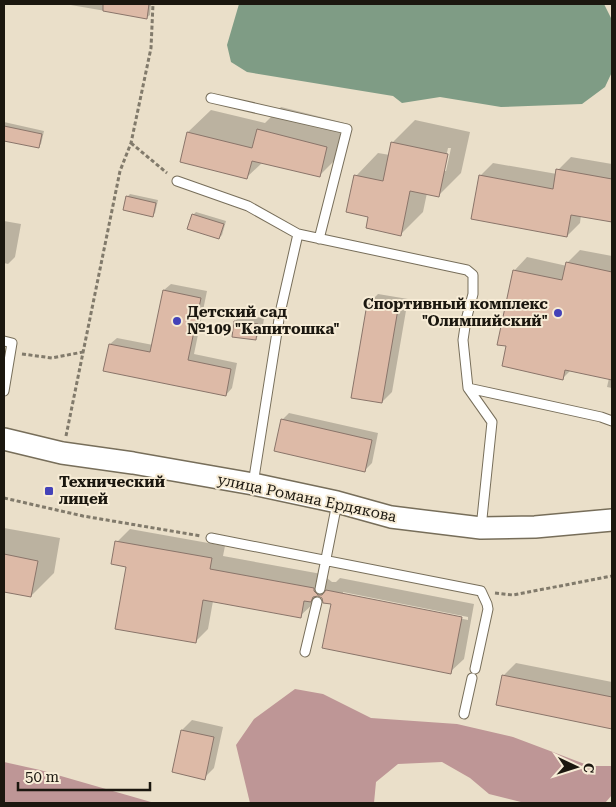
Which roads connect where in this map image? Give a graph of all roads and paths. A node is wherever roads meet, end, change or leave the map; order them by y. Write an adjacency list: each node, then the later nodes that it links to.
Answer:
1 (153, 4): 3 (path)
2 (211, 98): 6 (lane)
3 (131, 143): 4 (path); 9 (path)
4 (177, 181): 5 (lane)
5 (298, 234): 6 (lane); 15 (lane)
6 (319, 238): 10 (lane)
7 (4, 341): 8 (lane)
8 (10, 352): 9 (path); 11 (lane)
9 (83, 352): 14 (path)
10 (468, 388): 12 (lane); 19 (lane)
11 (4, 391)
12 (612, 421)
13 (4, 439): 14 (street, улица Романа Ердякова)
14 (62, 453): 15 (street, улица Романа Ердякова)
15 (253, 484): 17 (street, улица Романа Ердякова)
16 (4, 498): 20 (path)
17 (337, 502): 19 (street, улица Романа Ердякова); 21 (lane)
18 (612, 520): 19 (street, улица Романа Ердякова)
19 (481, 528)
20 (211, 538): 21 (lane)
21 (327, 560): 23 (lane); 24 (lane)
22 (612, 576): 24 (path)
23 (320, 589)
24 (481, 591): 27 (lane)
25 (317, 602): 26 (lane)
26 (305, 652)
27 (475, 669)
28 (472, 678): 29 (lane)
29 (464, 714)

